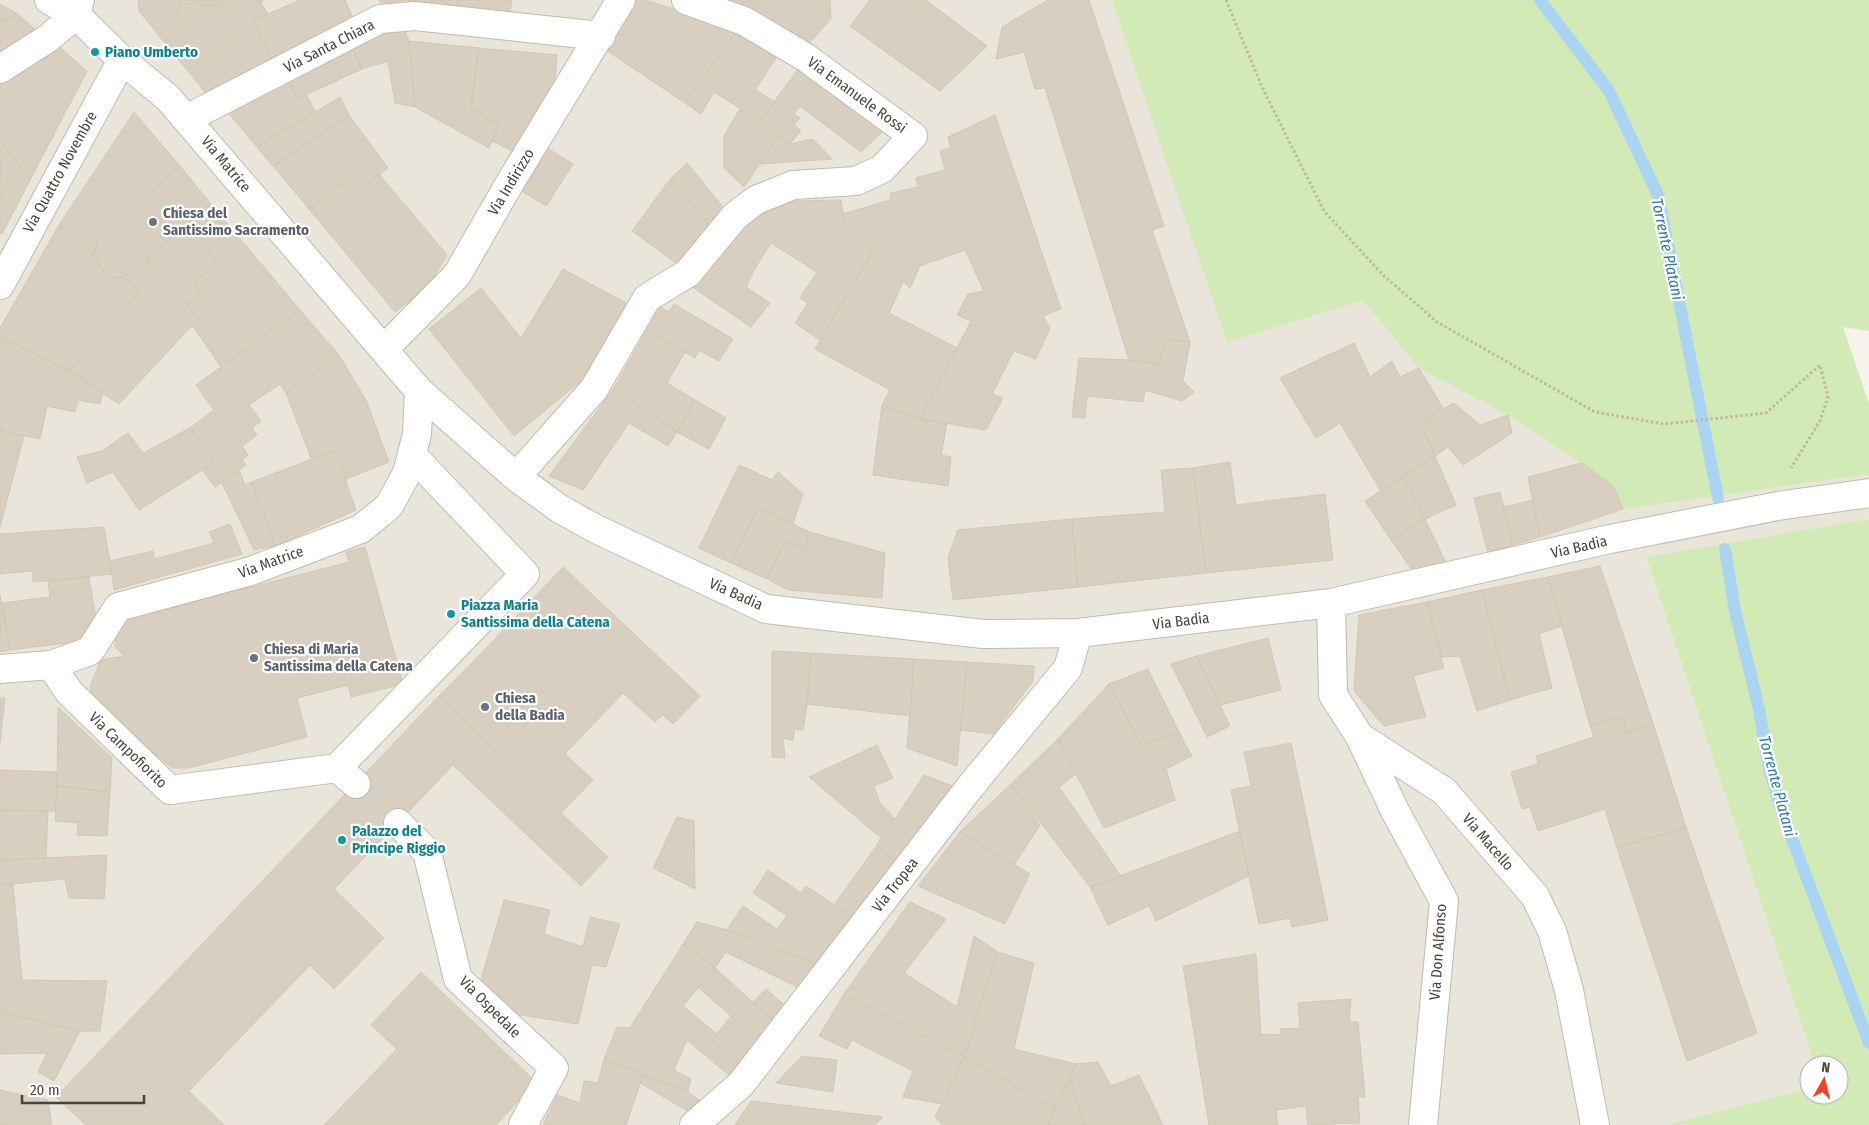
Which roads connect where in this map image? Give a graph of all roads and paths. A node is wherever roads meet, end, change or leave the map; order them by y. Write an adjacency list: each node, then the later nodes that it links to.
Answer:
1 (49, 0): 5 (street, Via Matrice)
2 (621, 0): 6 (street, Via Indirizzo)
3 (686, 0): 14 (street, Via Emanuele Rossi)
4 (1226, 0): 16 (path)
5 (78, 8): 7 (street, Via Matrice); 8 (street)
6 (601, 36): 9 (street, Via Santa Chiara); 11 (street, Via Indirizzo)
7 (122, 60): 9 (street, Via Matrice); 10 (street, Via Quattro Novembre)
8 (0, 69)
9 (188, 118): 11 (street, Via Matrice)
10 (0, 285)
11 (384, 349): 12 (street, Via Matrice)
12 (419, 391): 13 (street, Via Matrice); 14 (street, Via Matrice)
13 (412, 455): 19 (street, Via Matrice); 19 (street, Via Campofiorito)
14 (516, 477): 18 (street, Via Badia)
15 (1869, 492): 16 (street, Via Badia)
16 (1778, 506): 17 (street, Via Badia)
17 (1331, 603): 18 (street, Via Badia); 21 (street, Via Macello)
18 (1078, 633): 24 (street, Via Tropea)
19 (51, 665): 20 (street)
20 (0, 669)
21 (1360, 737): 25 (street, Via Don Alfonso); 26 (street, Via Macello)
22 (398, 822): 23 (street, Via Ospedale)
23 (523, 1125)
24 (694, 1125)
25 (1424, 1125)
26 (1594, 1125)

